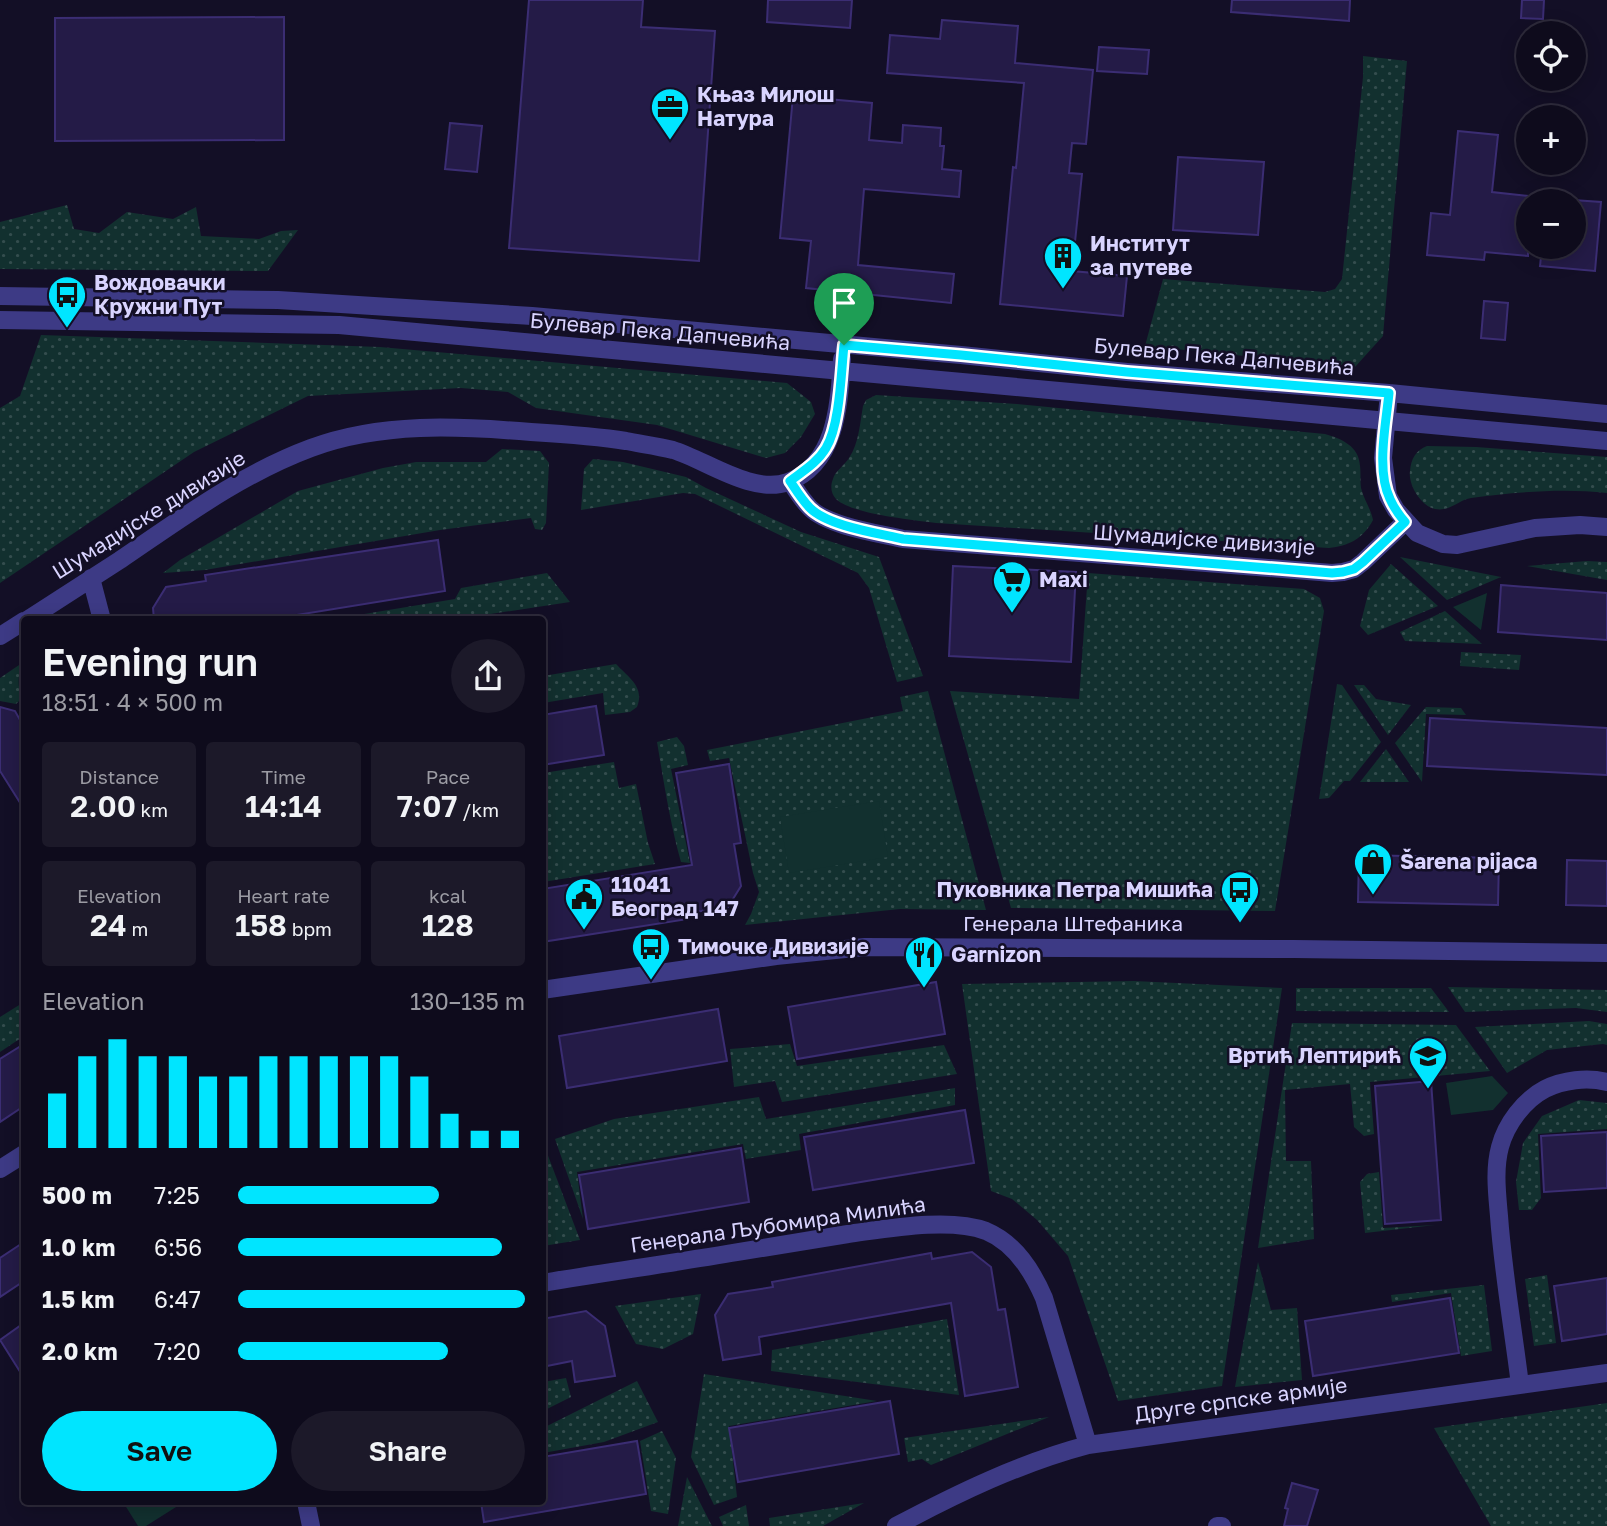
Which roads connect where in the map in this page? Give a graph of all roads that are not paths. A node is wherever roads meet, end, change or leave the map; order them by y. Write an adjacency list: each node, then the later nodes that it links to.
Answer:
1 (0, 296): 3 (street, Булевар Пека Дапчевића)
2 (0, 320): 4 (street, Булевар Пека Дапчевића)
3 (844, 345): 4 (street); 5 (street, Булевар Пека Дапчевића)
4 (841, 371): 7 (street, Булевар Пека Дапчевића); 9 (street)
5 (1389, 393): 6 (street, Булевар Пека Дапчевића); 7 (street)
6 (1607, 414)
7 (1387, 420): 8 (street, Булевар Пека Дапчевића); 10 (street)
8 (1607, 440)
9 (790, 481): 10 (street, Шумадијске дивизије); 12 (street, Шумадијске дивизије)
10 (1405, 522): 11 (street)
11 (1607, 527)
12 (92, 578): 13 (street, Шумадијске дивизије); 14 (street)
13 (32, 616)
14 (101, 616)
15 (21, 623): 16 (street, Шумадијске дивизије)
16 (0, 636)
17 (1607, 953): 18 (street, Генерала Штефаника)
18 (546, 989)
19 (1607, 1082): 24 (street)
20 (21, 1156): 21 (street)
21 (0, 1169)
22 (546, 1282): 25 (street, Генерала Љубомира Милића)
23 (1607, 1373): 24 (street, Друге српске армије)
24 (1520, 1385): 25 (street, Друге српске армије)
25 (1088, 1444): 28 (street, Друге српске армије)
26 (307, 1505): 27 (street)
27 (311, 1526)
28 (896, 1526)

